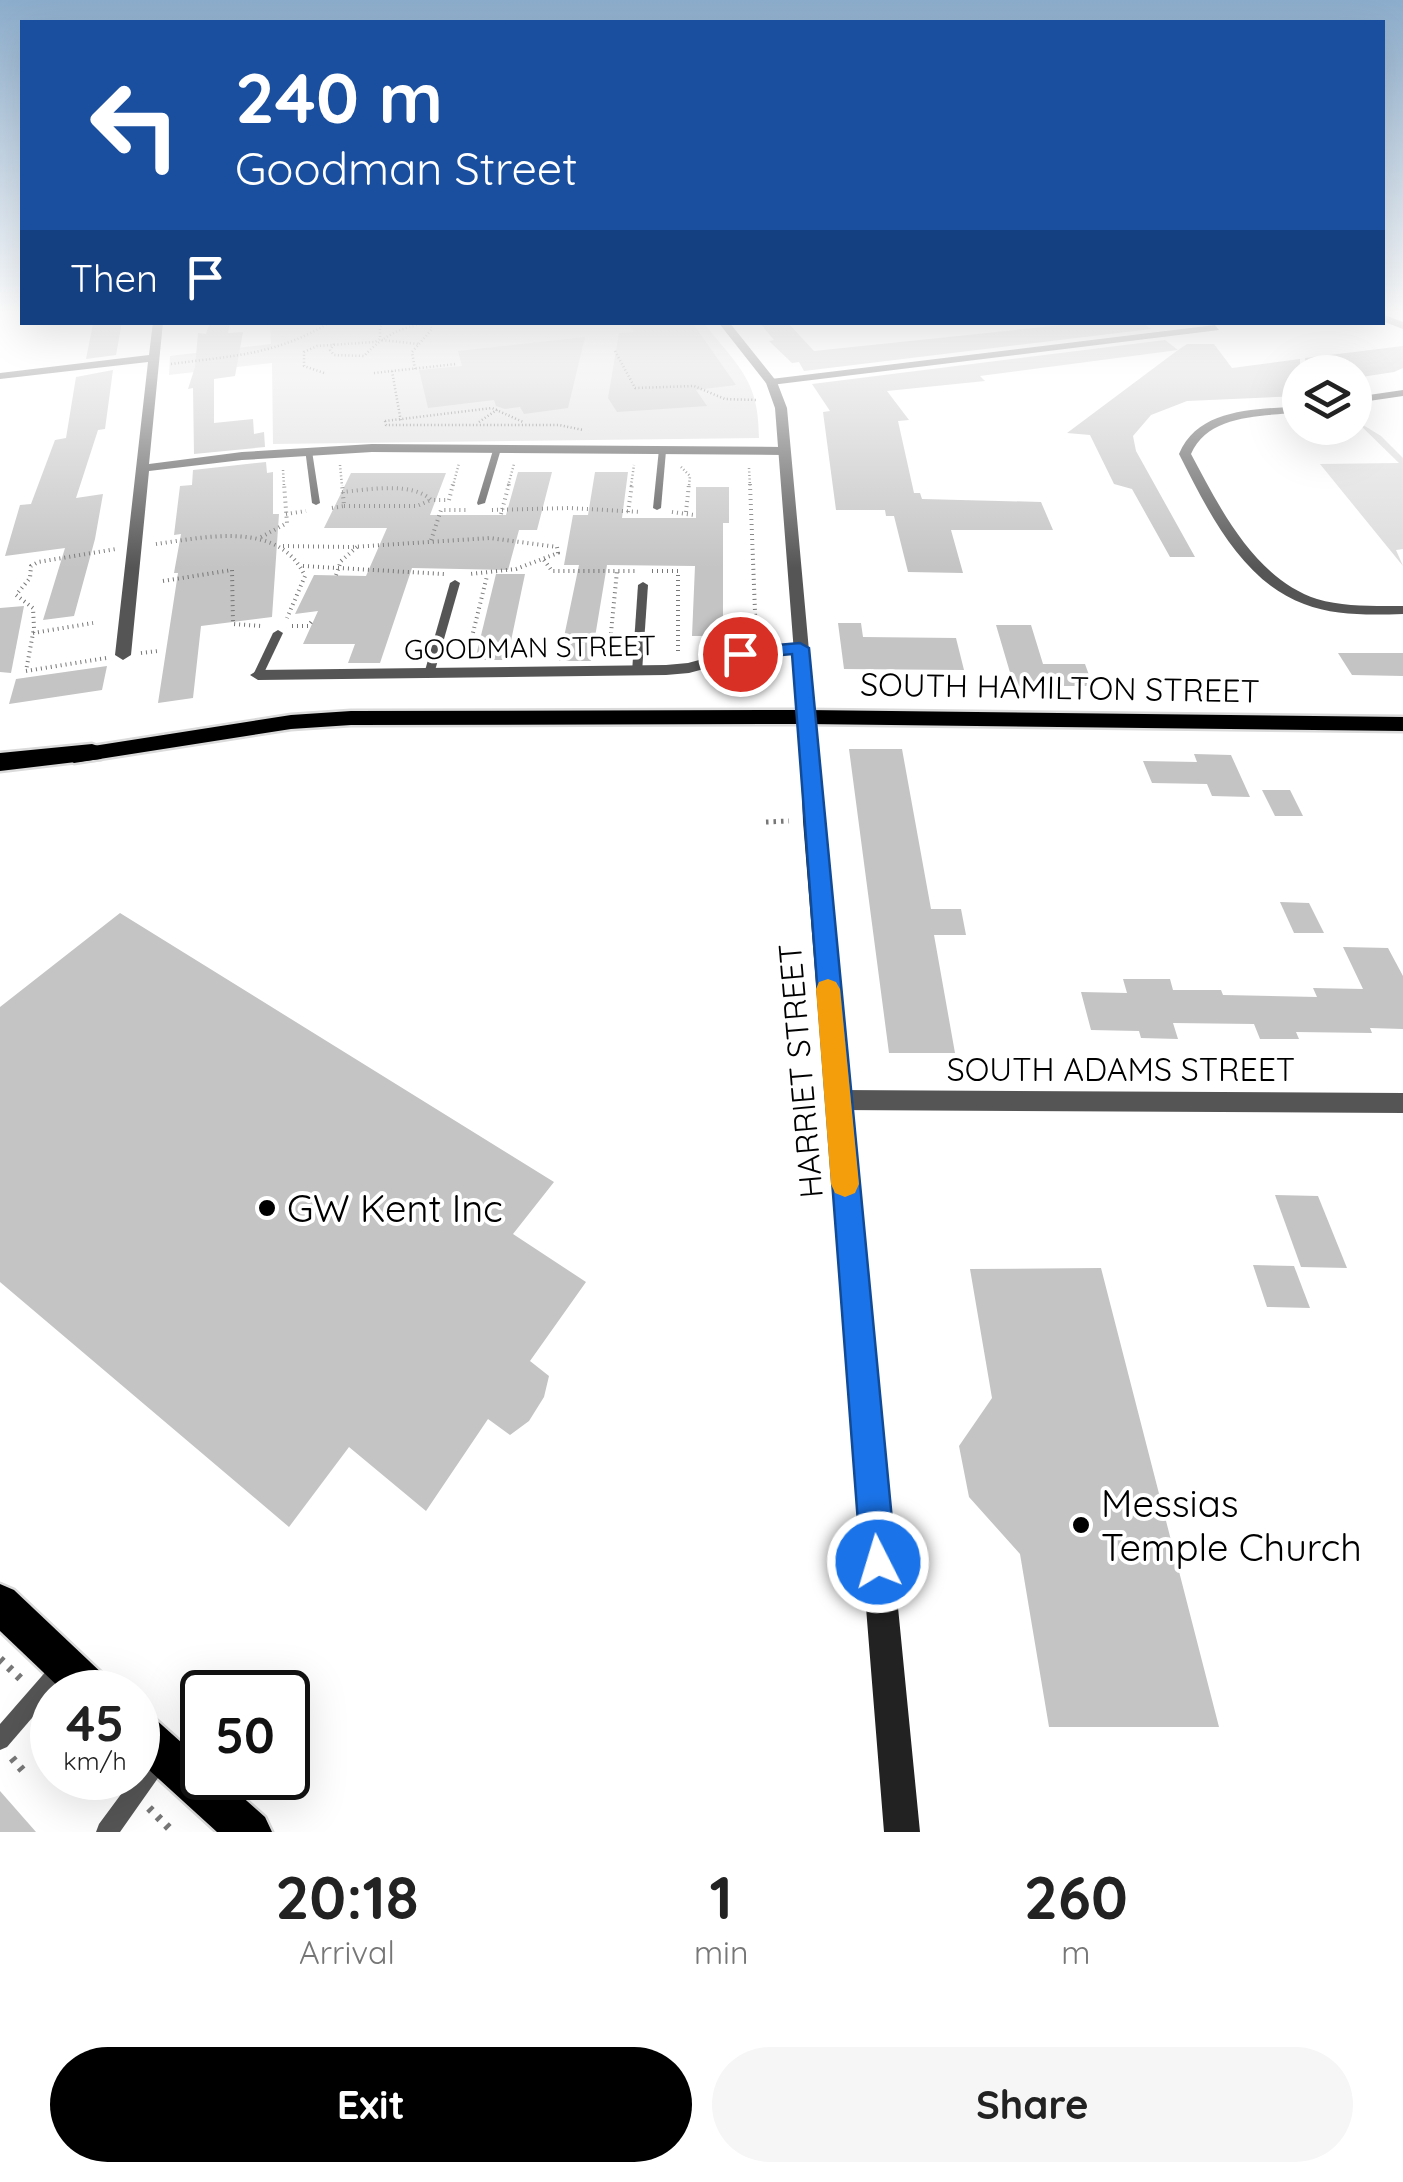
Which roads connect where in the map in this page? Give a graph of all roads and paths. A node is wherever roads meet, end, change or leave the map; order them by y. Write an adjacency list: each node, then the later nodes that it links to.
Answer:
1 (151, 396): 24 (street)
2 (396, 396): 9 (path)
3 (719, 396): 5 (path)
4 (777, 396): 17 (street, HARRIET STREET)
5 (761, 400)
6 (499, 408): 7 (path); 11 (path); 12 (path)
7 (458, 412): 9 (path); 10 (path)
8 (1282, 412): 51 (street)
9 (401, 422): 10 (path)
10 (446, 424): 11 (path)
11 (476, 424): 12 (path)
12 (527, 425): 13 (path)
13 (586, 431)
14 (308, 450): 15 (street); 24 (street); 28 (lane)
15 (497, 450): 16 (street); 29 (lane)
16 (662, 450): 17 (street); 32 (lane)
17 (784, 451): 58 (street, HARRIET STREET)
18 (461, 461): 27 (path)
19 (515, 461): 33 (path)
20 (282, 462): 37 (path)
21 (634, 462): 34 (path)
22 (677, 462): 35 (path)
23 (749, 462): 57 (path)
24 (144, 468): 60 (street)
25 (342, 492): 26 (path)
26 (431, 500): 27 (path); 30 (path)
27 (448, 500): 31 (path)
28 (316, 503)
29 (481, 503)
30 (344, 506)
31 (445, 510): 33 (path); 38 (path)
32 (657, 510): 34 (path); 35 (path)
33 (502, 512): 34 (path)
34 (628, 512)
35 (686, 512): 36 (path)
36 (694, 515)
37 (260, 538): 39 (path); 40 (path)
38 (431, 540): 41 (path); 43 (path)
39 (148, 546)
40 (282, 546): 41 (path); 44 (path)
41 (357, 547): 46 (path)
42 (123, 548): 55 (path)
43 (544, 560): 45 (path); 47 (path)
44 (302, 566): 46 (path); 52 (path)
45 (616, 571): 61 (path); 63 (path)
46 (337, 572): 47 (path)
47 (490, 574): 62 (path)
48 (162, 580): 54 (path)
49 (455, 582): 66 (lane)
50 (643, 585): 64 (lane)
51 (1403, 610)
52 (312, 622)
53 (92, 624): 55 (path)
54 (266, 626)
55 (33, 633): 60 (path)
56 (278, 633): 65 (lane)
57 (756, 644)
58 (800, 648): 64 (street, GOODMAN STREET); 67 (street, HARRIET STREET)
59 (158, 650): 60 (path)
60 (123, 656)
61 (686, 657)
62 (465, 664)
63 (608, 664)
64 (637, 672): 66 (street, GOODMAN STREET)
65 (258, 674): 66 (street, GOODMAN STREET)
66 (430, 674)
67 (807, 717): 68 (main road, SOUTH HAMILTON STREET); 69 (main road, SOUTH HAMILTON STREET); 73 (main road, HARRIET STREET)
68 (1403, 724)
69 (92, 753): 70 (highway)
70 (0, 766)
71 (766, 822): 72 (path)
72 (779, 822)
73 (838, 1100): 74 (street, SOUTH ADAMS STREET); 83 (main road, HARRIET STREET)
74 (1403, 1103)
75 (0, 1604): 76 (main road)
76 (69, 1670)
77 (30, 1717): 78 (lane)
78 (0, 1740)
79 (160, 1752): 82 (main road)
80 (122, 1800): 81 (lane)
81 (107, 1832)
82 (250, 1832)
83 (902, 1832)

